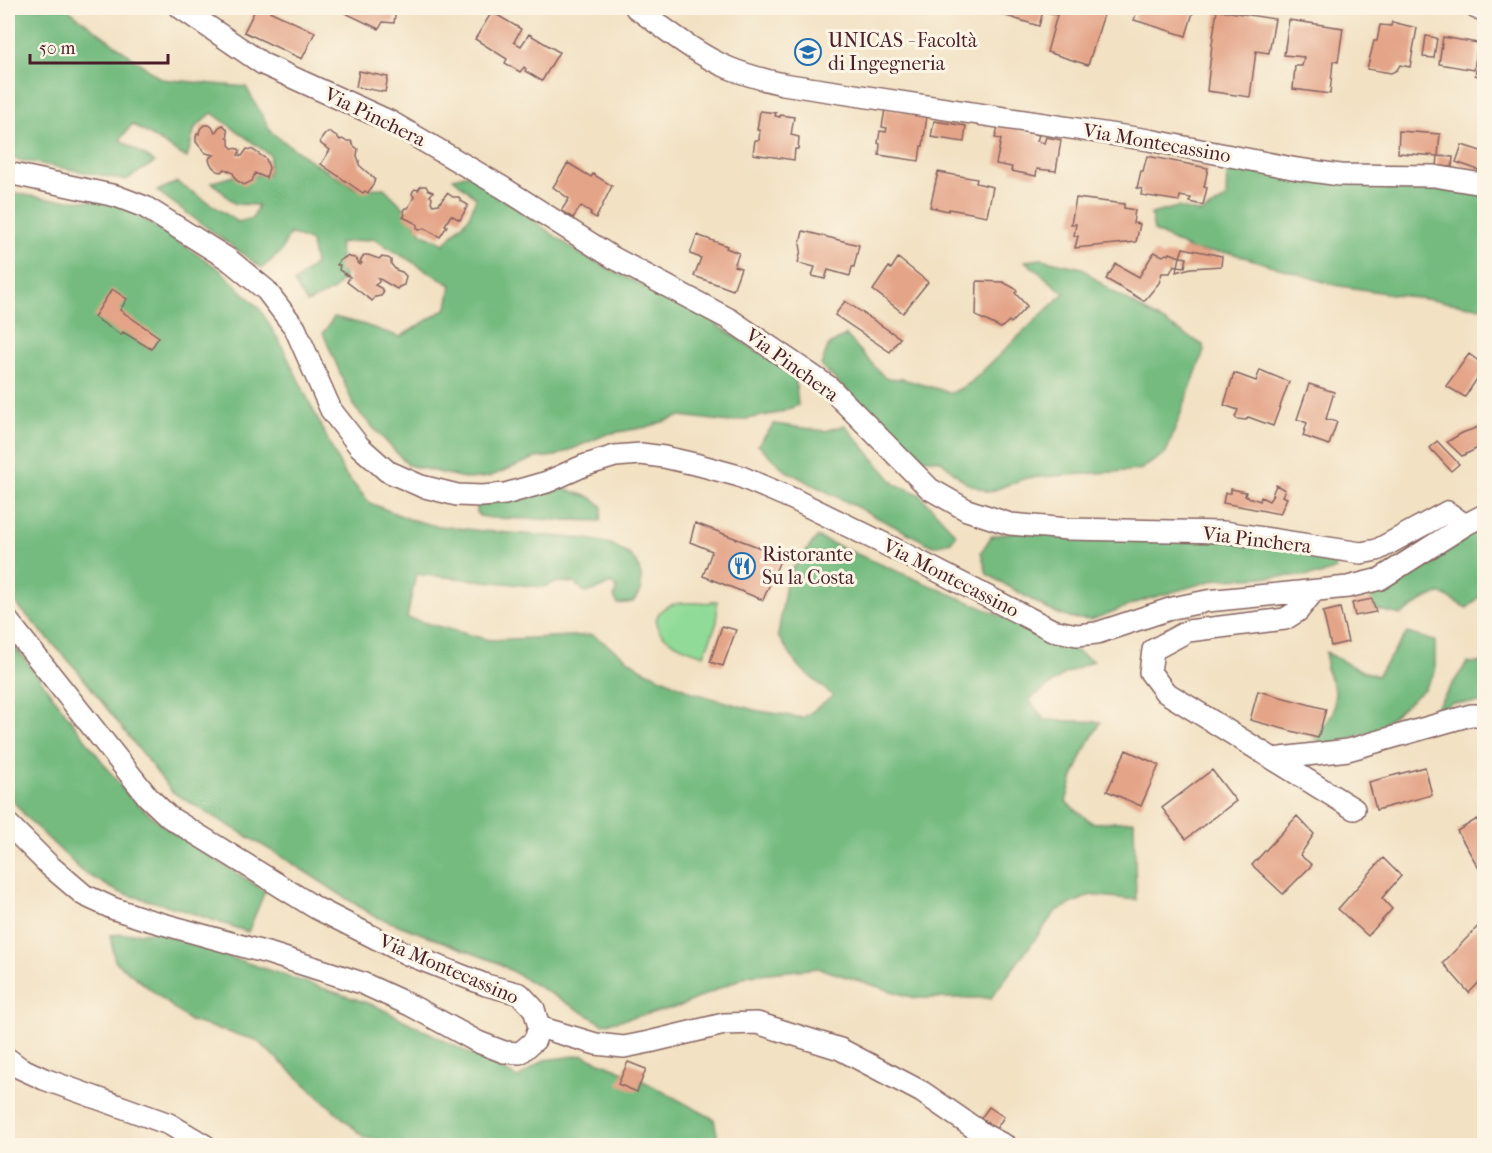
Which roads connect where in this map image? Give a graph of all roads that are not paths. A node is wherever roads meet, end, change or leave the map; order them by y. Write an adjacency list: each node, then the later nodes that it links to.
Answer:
1 (181, 8): 8 (street, Via Pinchera)
2 (636, 8): 6 (street, Via Montecassino)
3 (1476, 8): 4 (street)
4 (1485, 9)
5 (8, 173): 9 (street, Via Montecassino)
6 (1485, 186)
7 (1485, 515): 8 (street, Via Montecassino)
8 (1465, 525): 9 (street, Via Montecassino)
9 (1314, 591): 12 (street)
10 (8, 621): 15 (street, Via Montecassino)
11 (1485, 715): 12 (street)
12 (1273, 759): 13 (street)
13 (1354, 809)
14 (8, 824): 15 (street)
15 (539, 1027): 18 (street)
16 (8, 1059): 17 (street)
17 (206, 1146)
18 (1006, 1146)

